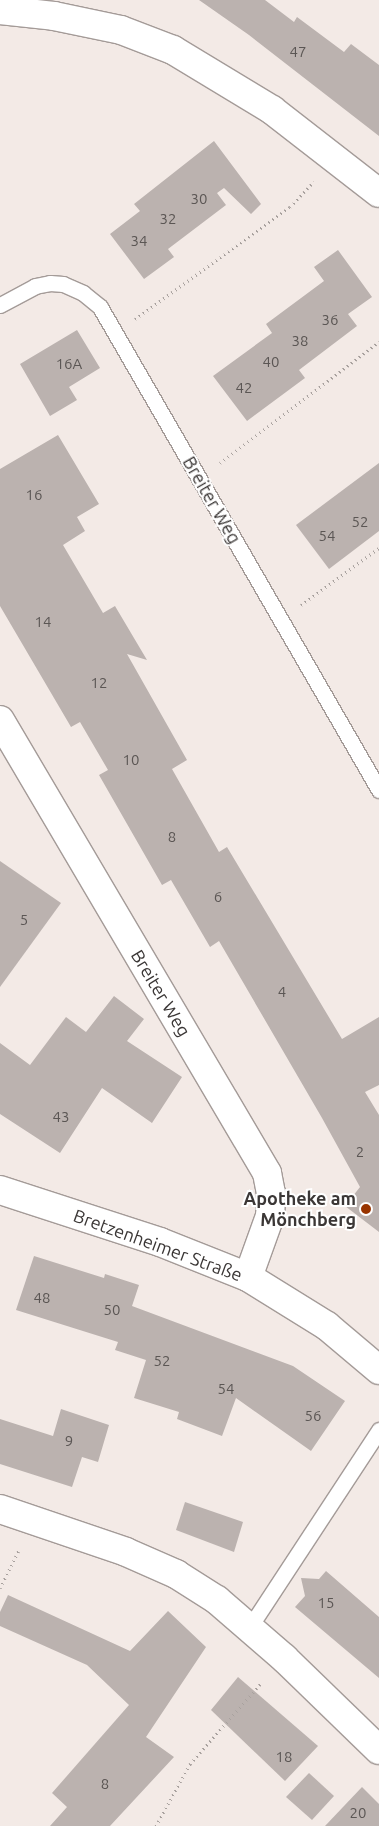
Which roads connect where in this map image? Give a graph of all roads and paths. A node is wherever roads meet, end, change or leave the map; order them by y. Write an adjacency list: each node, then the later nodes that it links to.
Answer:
1 (0, 10): 2 (street)
2 (330, 155): 3 (street); 5 (path)
3 (379, 193)
4 (0, 305): 5 (lane, Breiter Weg)
5 (116, 333): 7 (lane, Breiter Weg)
6 (379, 342): 7 (path)
7 (199, 478): 9 (lane, Breiter Weg)
8 (379, 548): 9 (path)
9 (282, 618): 11 (lane, Breiter Weg)
10 (0, 720): 13 (street, Breiter Weg)
11 (379, 790)
12 (0, 1190): 13 (street, Bretzenheimer Straße)
13 (248, 1277): 14 (street, Bretzenheimer Straße)
14 (379, 1370)
15 (379, 1430): 19 (lane)
16 (0, 1509): 17 (street)
17 (34, 1520): 18 (path); 19 (street)
18 (0, 1588)
19 (249, 1628): 20 (street)
20 (284, 1658): 21 (street); 22 (path)
21 (379, 1750)
22 (156, 1826)

